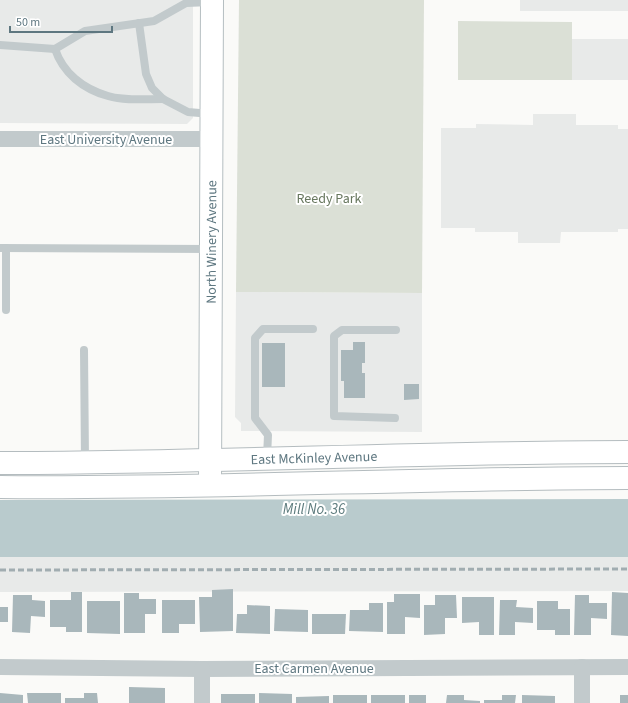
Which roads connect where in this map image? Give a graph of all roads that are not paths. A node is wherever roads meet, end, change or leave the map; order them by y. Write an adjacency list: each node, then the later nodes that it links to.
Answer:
1 (212, 1): 2 (lane); 6 (main road, North Winery Avenue)
2 (139, 23): 4 (lane); 5 (lane)
3 (0, 45): 4 (lane)
4 (55, 48): 5 (lane)
5 (163, 99): 6 (lane)
6 (212, 114): 8 (main road, North Winery Avenue)
7 (0, 139): 8 (street, East University Avenue)
8 (212, 139): 10 (main road, North Winery Avenue)
9 (3, 248): 10 (lane); 11 (lane)
10 (211, 249): 18 (main road, North Winery Avenue)
11 (6, 310)
12 (313, 329): 17 (lane)
13 (396, 330): 15 (lane)
14 (84, 350): 19 (lane)
15 (395, 418)
16 (628, 452): 17 (main road, East McKinley Avenue)
17 (267, 459): 18 (main road, East McKinley Avenue)
18 (210, 460): 19 (main road, East McKinley Avenue); 24 (main road, North Winery Avenue)
19 (85, 462): 20 (main road, East McKinley Avenue)
20 (0, 463)
21 (628, 465): 22 (main road)
22 (526, 478): 23 (main road, East McKinley Avenue); 24 (main road, East McKinley Avenue)
23 (628, 478)
24 (210, 485): 25 (main road, East McKinley Avenue)
25 (0, 487)
26 (0, 667): 29 (street, East Carmen Avenue)
27 (582, 667): 28 (street, East Carmen Avenue); 29 (street, East Carmen Avenue); 31 (street)
28 (628, 667)
29 (202, 669): 30 (street)
30 (202, 703)
31 (582, 703)

